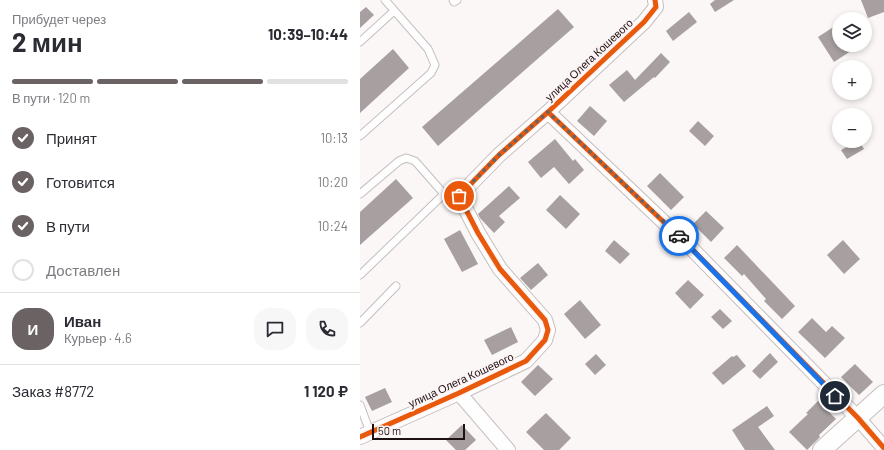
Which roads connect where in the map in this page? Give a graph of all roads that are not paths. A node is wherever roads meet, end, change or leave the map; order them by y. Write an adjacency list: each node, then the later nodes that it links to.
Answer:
1 (384, 0): 5 (lane)
2 (454, 0): 3 (lane)
3 (457, 0)
4 (655, 0): 7 (street, улица Олега Кошевого)
5 (394, 11): 6 (lane); 8 (lane)
6 (360, 42)
7 (548, 112): 11 (street, улица Олега Кошевого); 18 (street)
8 (360, 136)
9 (360, 194): 10 (lane)
10 (444, 194): 11 (lane); 12 (lane)
11 (459, 196): 15 (street, улица Олега Кошевого)
12 (360, 275)
13 (396, 286): 14 (lane)
14 (360, 323)
15 (459, 393): 19 (street, улица Олега Кошевого); 21 (street)
16 (884, 394): 18 (street)
17 (360, 405): 19 (lane)
18 (858, 418): 20 (street); 22 (street)
19 (365, 435)
20 (884, 448)
21 (508, 450)
22 (822, 450)

